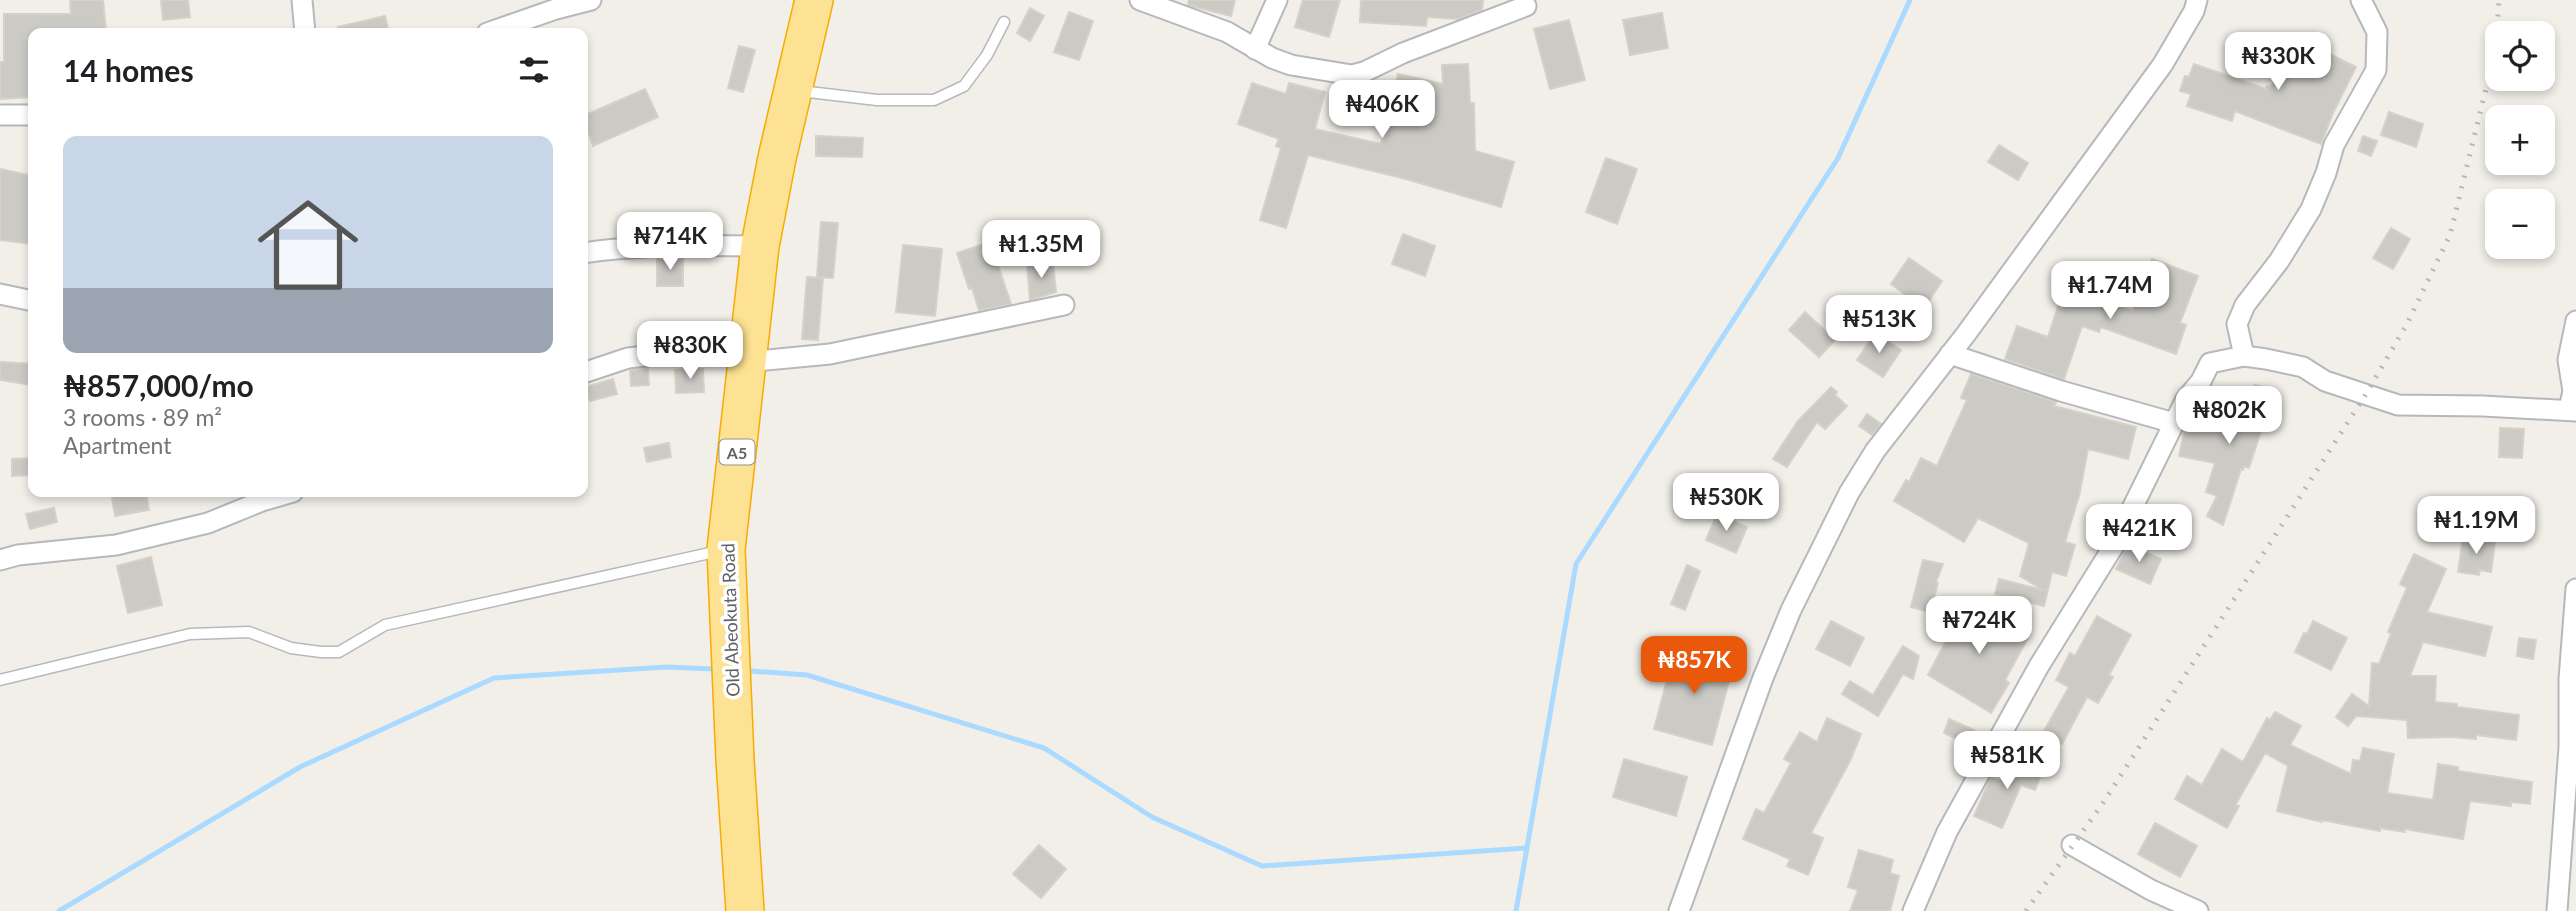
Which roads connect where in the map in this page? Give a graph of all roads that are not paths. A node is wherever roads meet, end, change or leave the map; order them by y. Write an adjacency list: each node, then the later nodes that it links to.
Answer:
1 (302, 0): 10 (street)
2 (591, 0): 11 (street)
3 (814, 0): 13 (highway, Old Abeokuta Road / A5)
4 (1140, 0): 12 (street)
5 (1278, 0): 12 (street)
6 (2197, 0): 23 (street)
7 (2361, 0): 24 (street)
8 (1526, 6): 12 (street)
9 (1004, 22): 13 (lane)
10 (304, 28)
11 (501, 28)
12 (1255, 49)
13 (793, 91): 16 (highway, Old Abeokuta Road / A5)
14 (0, 115): 15 (street)
15 (28, 115)
16 (760, 246): 17 (street); 22 (highway, Old Abeokuta Road / A5)
17 (588, 252)
18 (0, 294): 19 (street)
19 (28, 300)
20 (1065, 305): 22 (street)
21 (2576, 321): 26 (street)
22 (748, 353): 25 (street); 29 (highway, Old Abeokuta Road / A5)
23 (1950, 354): 27 (street); 35 (street)
24 (2244, 356): 26 (street); 27 (street)
25 (588, 371)
26 (2572, 410)
27 (2174, 423): 36 (street)
28 (276, 497): 30 (street)
29 (726, 549): 32 (lane); 34 (highway, Old Abeokuta Road / A5)
30 (0, 560)
31 (2576, 589): 38 (street)
32 (0, 680)
33 (2072, 845): 37 (street)
34 (745, 911)
35 (1679, 911)
36 (1913, 911)
37 (2198, 911)
38 (2557, 911)

